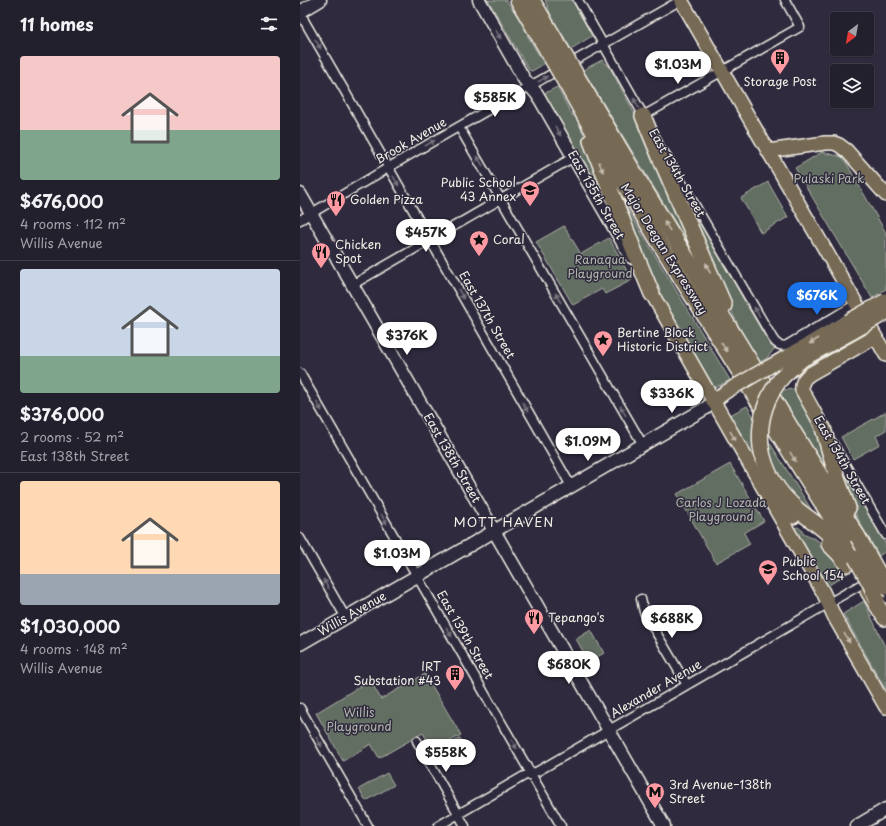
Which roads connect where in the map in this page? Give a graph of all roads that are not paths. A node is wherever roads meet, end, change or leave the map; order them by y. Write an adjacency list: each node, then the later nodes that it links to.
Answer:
1 (320, 0): 9 (main road)
2 (479, 0): 14 (main road, East 135th Street, one-way to 14)
3 (518, 0): 12 (highway, Major Deegan Expressway)
4 (532, 0): 10 (highway)
5 (539, 0): 10 (highway)
6 (578, 0): 11 (street, East 134th Street)
7 (681, 0): 11 (street, Brook Avenue); 13 (main road)
8 (785, 0): 13 (street)
9 (300, 11): 20 (street, East 137th Street, one-way to 20)
10 (550, 29): 12 (highway, Major Deegan Expressway)
11 (603, 45): 14 (street, Brook Avenue, one-way to 11); 16 (street, East 134th Street, one-way to 11)
12 (557, 54): 15 (highway, Major Deegan Expressway, bridge)
13 (722, 71): 16 (street); 18 (main road)
14 (530, 86): 17 (street, Brook Avenue); 19 (main road, East 135th Street, one-way to 19)
15 (577, 89): 28 (highway, one-way to 28); 36 (highway, Major Deegan Expressway, one-way to 15); 48 (highway, Major Deegan Expressway, one-way to 48)
16 (643, 116): 30 (street, East 134th Street, one-way to 16); 36 (highway, one-way to 16)
17 (459, 127): 20 (street, Brook Avenue, one-way to 17); 23 (street, one-way to 17)
18 (768, 151): 22 (main road); 30 (main road)
19 (574, 157): 23 (street); 28 (main road, East 135th Street)
20 (389, 168): 24 (street, Brook Avenue); 26 (street, East 137th Street, one-way to 26)
21 (300, 194): 24 (main road, East 138th Street)
22 (886, 195)
23 (501, 199): 26 (street); 41 (street, one-way to 23)
24 (311, 213): 25 (street, Brook Avenue); 27 (main road, East 138th Street)
25 (300, 220)
26 (430, 240): 27 (street); 42 (street, East 137th Street, one-way to 42)
27 (352, 284): 44 (main road, East 138th Street)
28 (652, 294): 39 (main road, East 135th Street)
29 (886, 300): 34 (main road, bridge)
30 (856, 304): 33 (main road)
31 (886, 308): 33 (street)
32 (886, 312): 34 (highway, bridge)
33 (865, 319): 35 (main road)
34 (850, 326): 39 (main road, one-way to 39, bridge); 48 (highway, bridge)
35 (875, 337): 37 (main road); 40 (main road, East 134th Street)
36 (746, 355): 46 (highway, Major Deegan Expressway)
37 (886, 355)
38 (300, 373): 50 (street, East 139th Street, one-way to 50)
39 (713, 402): 41 (main road, Willis Avenue); 43 (main road, East 135th Street, one-way to 43)
40 (823, 428): 45 (street, East 134th Street); 46 (highway)
41 (643, 445): 42 (main road, Willis Avenue)
42 (570, 486): 44 (main road, Willis Avenue)
43 (769, 499): 48 (highway); 54 (main road, East 135th Street)
44 (494, 531): 50 (main road, Willis Avenue); 61 (main road, East 138th Street)
45 (886, 535)
46 (858, 537): 51 (highway, Major Deegan Expressway, bridge)
47 (300, 538): 55 (street, one-way to 47)
48 (851, 561): 53 (highway); 53 (highway, Major Deegan Expressway, bridge)
49 (886, 570): 54 (street, Alexander Avenue)
50 (417, 576): 55 (main road, Willis Avenue); 63 (street, East 139th Street, one-way to 63)
51 (886, 588)
52 (642, 599): 58 (street)
53 (876, 601): 56 (highway, Major Deegan Expressway)
54 (828, 604): 58 (street, Alexander Avenue); 59 (main road, East 135th Street, one-way to 59)
55 (346, 618): 57 (main road, Willis Avenue)
56 (885, 619)
57 (300, 644)
58 (687, 685): 61 (street, Alexander Avenue)
59 (886, 707)
60 (300, 708): 67 (street, one-way to 67)
61 (608, 730): 63 (street, Alexander Avenue); 71 (main road, East 138th Street)
62 (417, 741): 65 (street)
63 (531, 774): 65 (street, Alexander Avenue); 70 (street, East 139th Street)
64 (886, 809): 66 (main road)
65 (459, 814): 68 (street, Alexander Avenue); 69 (street)
66 (860, 825)
67 (368, 826)
68 (438, 826)
69 (466, 826)
70 (561, 826)
71 (664, 826)

